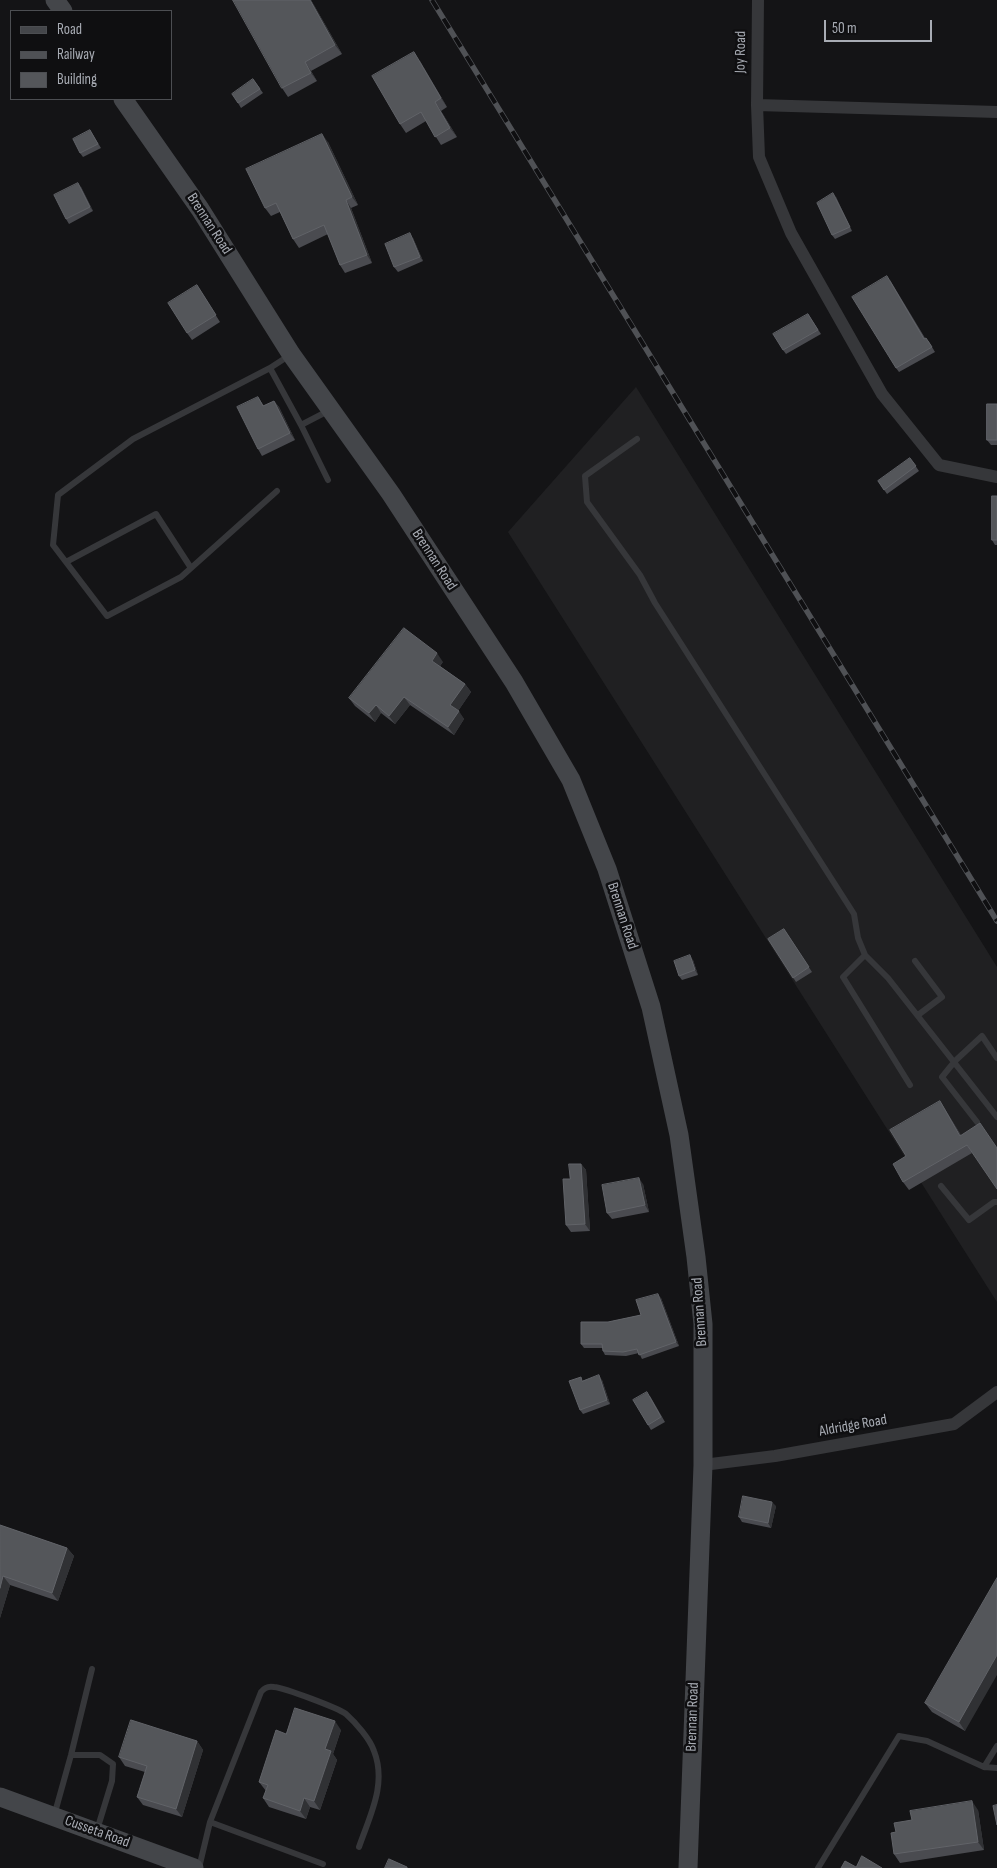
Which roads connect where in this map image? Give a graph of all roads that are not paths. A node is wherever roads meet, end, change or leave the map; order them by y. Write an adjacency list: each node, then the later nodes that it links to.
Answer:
1 (758, 0): 3 (street, Joy Road)
2 (124, 100): 5 (street, Brennan Road)
3 (757, 105): 4 (street); 10 (street, Joy Road)
4 (997, 112)
5 (291, 354): 6 (lane); 7 (street, Brennan Road)
6 (270, 368): 8 (lane); 13 (lane)
7 (332, 409): 8 (lane); 26 (street, Brennan Road)
8 (301, 425): 11 (lane)
9 (637, 440): 15 (lane)
10 (997, 477)
11 (328, 480)
12 (277, 491): 14 (lane)
13 (66, 562): 14 (lane); 14 (lane)
14 (190, 568)
15 (865, 955): 17 (lane); 20 (lane)
16 (916, 961): 17 (lane)
17 (918, 1015): 19 (lane)
18 (997, 1058): 19 (lane)
19 (955, 1061): 21 (lane); 22 (lane)
20 (910, 1085)
21 (997, 1117)
22 (977, 1122)
23 (942, 1186): 24 (lane)
24 (997, 1202)
25 (997, 1392): 26 (street, Aldridge Road)
26 (703, 1466): 40 (street, Brennan Road)
27 (92, 1669): 29 (lane)
28 (997, 1746): 30 (lane)
29 (72, 1755): 33 (lane); 35 (lane)
30 (984, 1767): 31 (lane); 41 (lane)
31 (997, 1768)
32 (0, 1797): 33 (street, Cusseta Road)
33 (54, 1817): 35 (street, Cusseta Road)
34 (210, 1822): 36 (lane); 37 (lane); 39 (lane)
35 (97, 1831): 38 (street, Cusseta Road)
36 (359, 1847)
37 (323, 1864)
38 (194, 1868)
39 (199, 1868)
40 (688, 1868)
41 (818, 1868)

